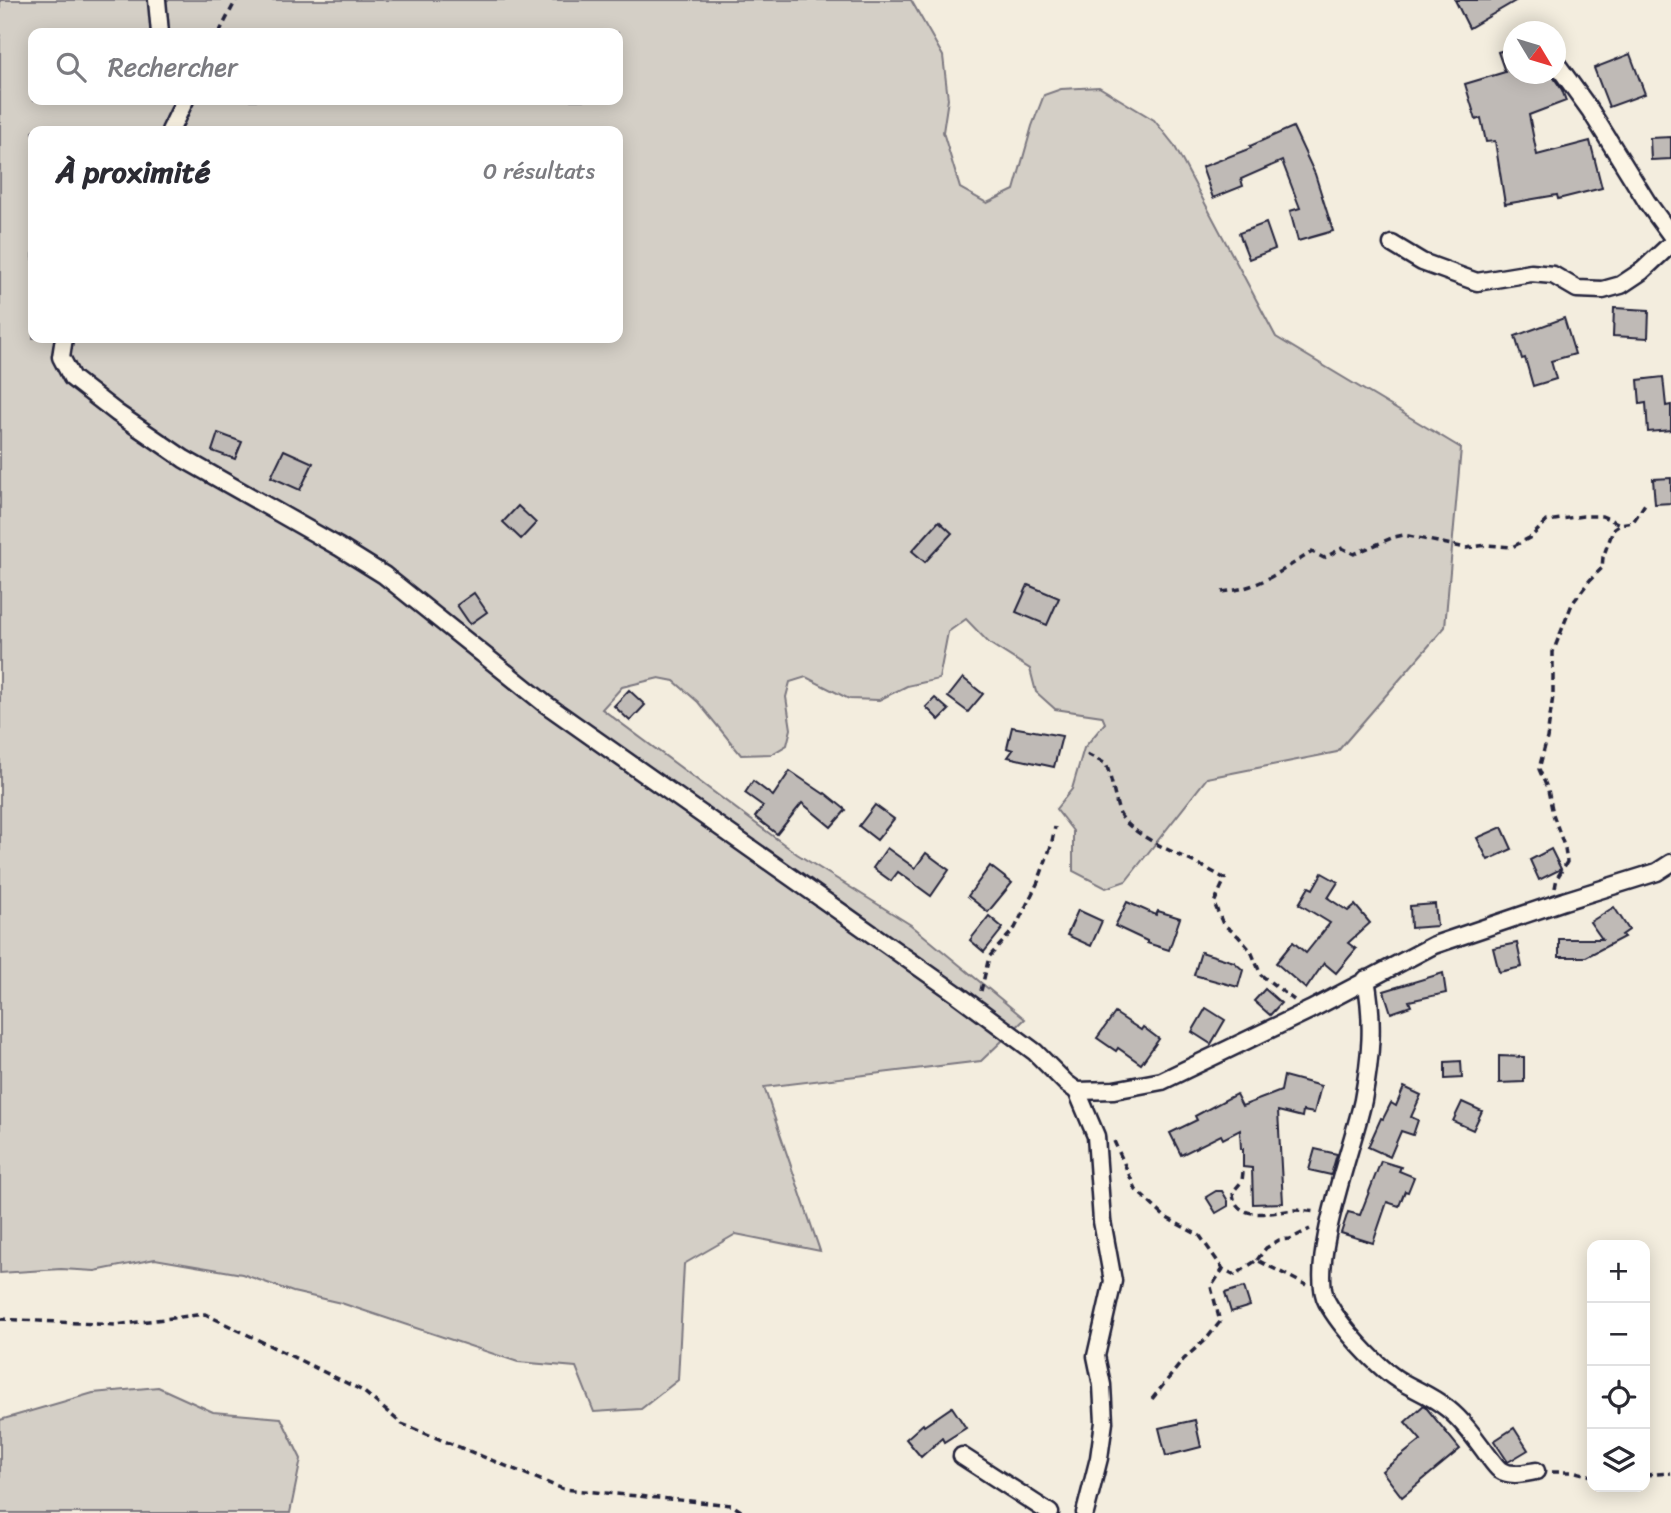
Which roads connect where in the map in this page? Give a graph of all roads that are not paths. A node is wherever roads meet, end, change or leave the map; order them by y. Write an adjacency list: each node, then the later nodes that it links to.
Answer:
1 (157, 0): 2 (street)
2 (160, 28)
3 (1566, 77): 6 (street)
4 (183, 105): 5 (street)
5 (172, 126)
6 (1671, 235)
7 (1392, 244): 8 (street)
8 (1671, 244)
9 (63, 343): 12 (street)
10 (1671, 863): 11 (street)
11 (1366, 979): 12 (street); 14 (street)
12 (1077, 1091): 16 (street)
13 (962, 1456): 15 (street)
14 (1536, 1471)
15 (1050, 1513)
16 (1085, 1513)

